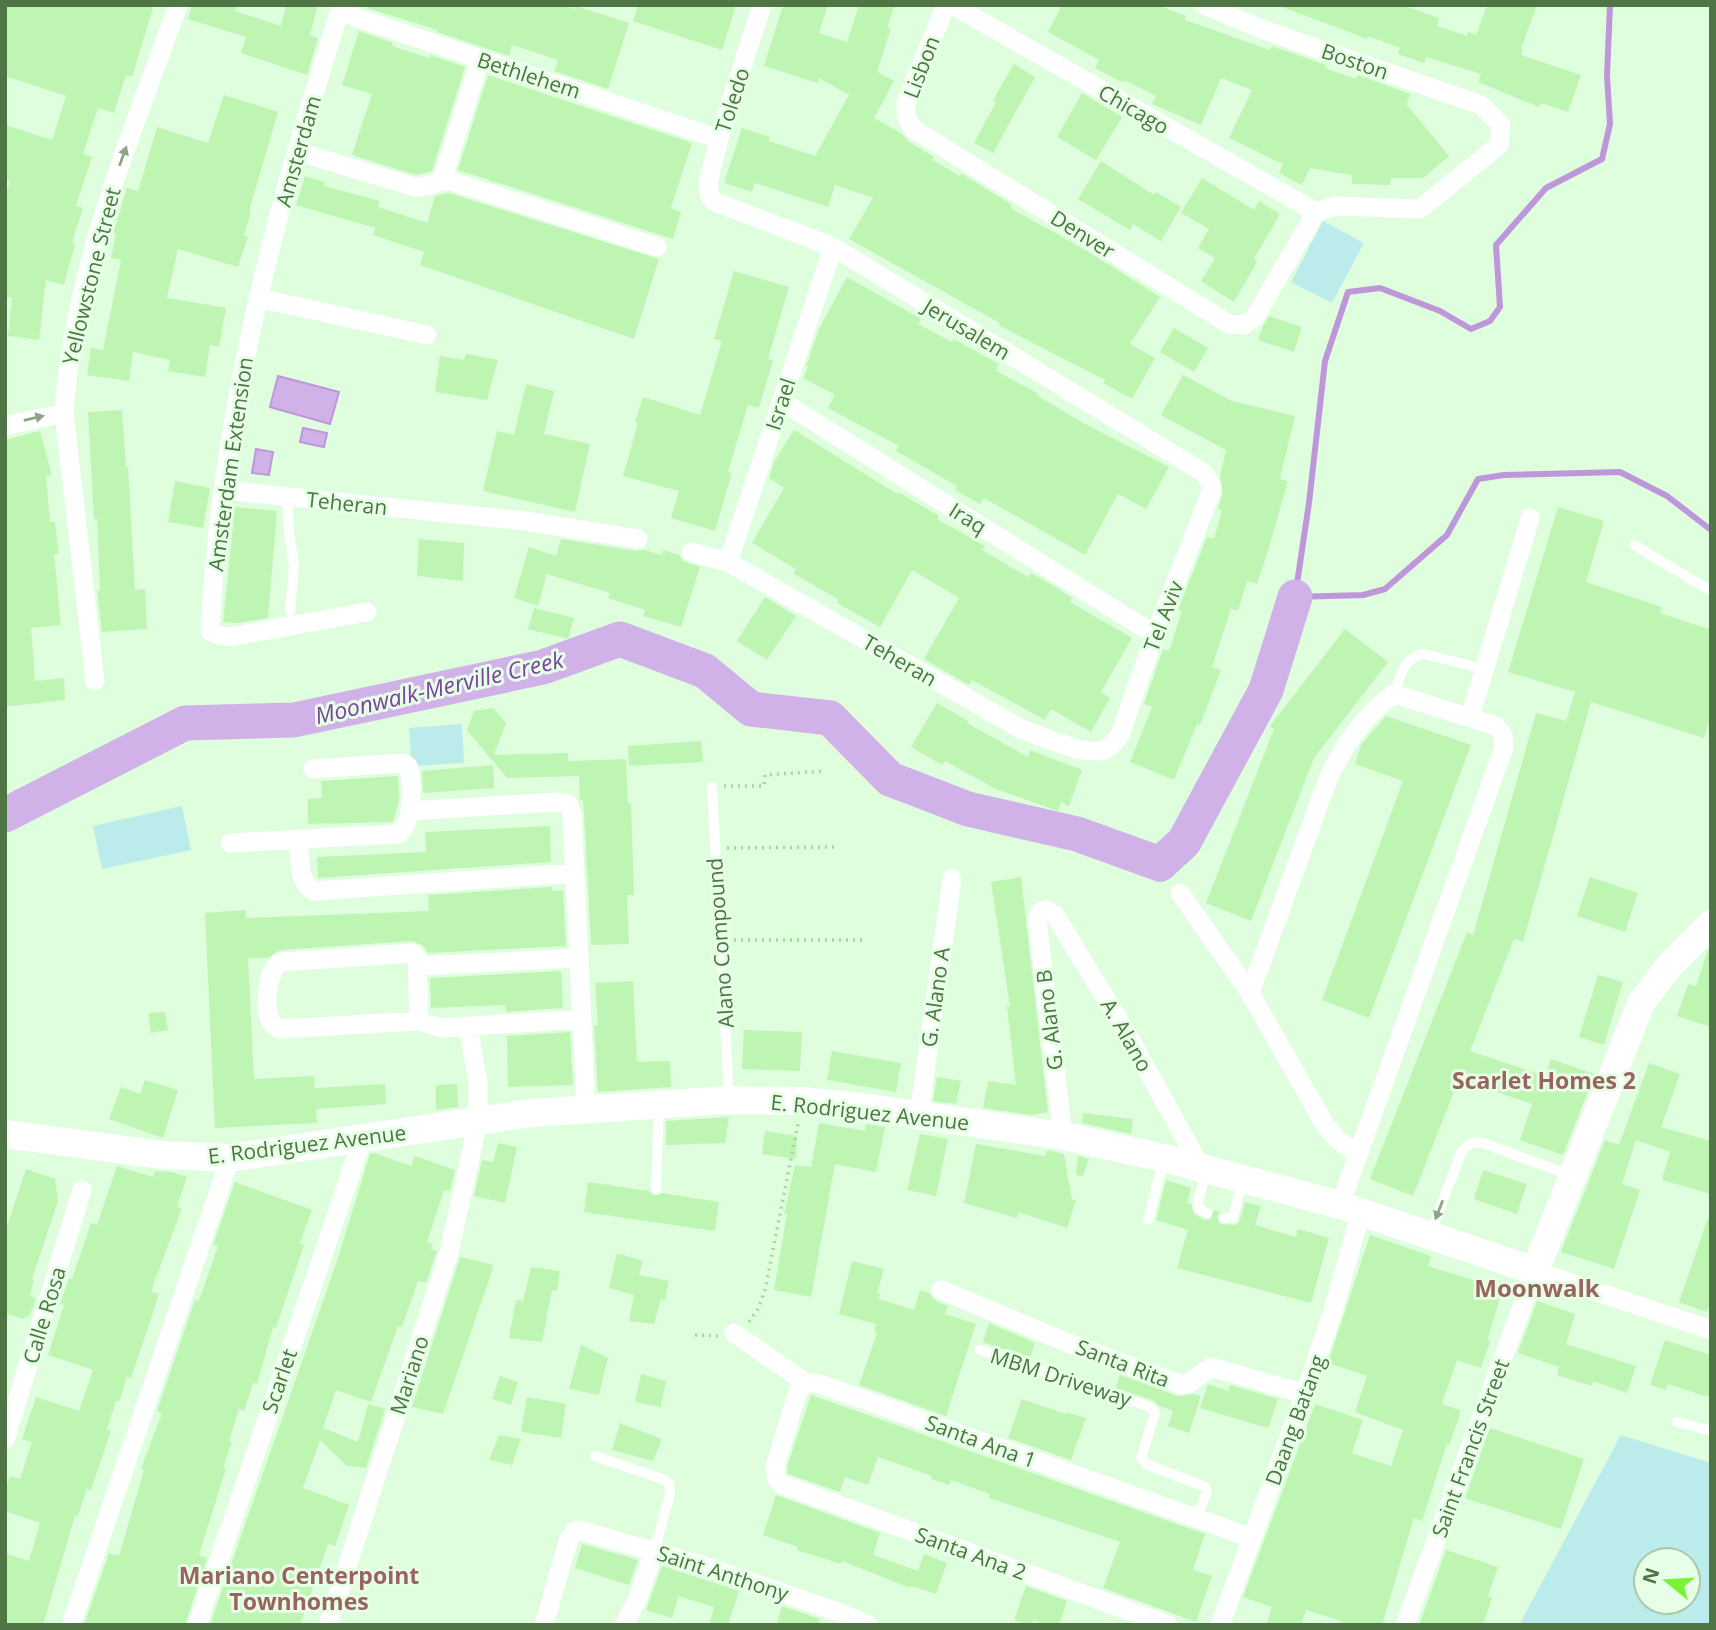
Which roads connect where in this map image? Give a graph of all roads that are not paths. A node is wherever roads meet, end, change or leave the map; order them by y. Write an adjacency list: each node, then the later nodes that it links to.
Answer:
1 (178, 5): 19 (street, Yellowstone Street, one-way to 1)
2 (762, 5): 9 (street, Toledo)
3 (946, 5): 8 (street, Lisbon)
4 (952, 5): 13 (street, Chicago)
5 (1203, 5): 13 (street, Boston)
6 (341, 9): 7 (street, Bethlehem); 16 (street, Amsterdam)
7 (480, 59): 9 (street, Bethlehem); 11 (street)
8 (913, 129): 13 (street, Denver)
9 (719, 139): 12 (street, Toledo)
10 (306, 154): 11 (street)
11 (442, 181): 14 (street)
12 (710, 197): 15 (street, Jerusalem)
13 (1316, 212)
14 (657, 247)
15 (833, 247): 18 (street, Israel); 21 (street, Jerusalem)
16 (258, 298): 17 (street); 22 (street, Amsterdam Extension)
17 (427, 335)
18 (781, 401): 28 (street, Israel); 32 (street, Iraq)
19 (64, 413): 20 (street, one-way to 19); 34 (street, Yellowstone Street)
20 (5, 426)
21 (1211, 485): 32 (street, Tel Aviv)
22 (223, 490): 23 (street, Teheran); 31 (street, Amsterdam Extension)
23 (287, 497): 25 (street, Teheran); 30 (lane)
24 (1530, 518): 33 (street)
25 (638, 539)
26 (1634, 545): 29 (lane)
27 (691, 552): 28 (street, Teheran)
28 (728, 562): 37 (street, Teheran)
29 (1711, 592)
30 (290, 611)
31 (367, 612)
32 (1155, 635): 37 (street, Tel Aviv)
33 (1485, 669): 35 (lane); 36 (street)
34 (95, 681)
35 (1394, 694): 36 (street); 50 (street)
36 (1470, 717): 62 (street, Daang Batang)
37 (1112, 745)
38 (313, 769): 40 (street)
39 (712, 787): 54 (lane, Alano Compound)
40 (410, 811): 41 (street); 43 (street)
41 (299, 841): 42 (street); 43 (street)
42 (230, 843)
43 (575, 873): 48 (street)
44 (952, 879): 57 (street, G. Alano A)
45 (1180, 893): 50 (street)
46 (1046, 910): 60 (street, G. Alano B); 65 (street, A. Alano)
47 (1711, 925): 66 (main road)
48 (579, 958): 49 (street); 51 (street)
49 (418, 966): 52 (street); 52 (street)
50 (1250, 993): 62 (street)
51 (582, 1019): 53 (street); 56 (street)
52 (419, 1021): 53 (street)
53 (468, 1026): 58 (street, Mariano)
54 (729, 1100): 55 (main road, E. Rodriguez Avenue); 57 (main road, E. Rodriguez Avenue)
55 (659, 1104): 56 (main road, E. Rodriguez Avenue); 68 (lane)
56 (586, 1108): 58 (main road, E. Rodriguez Avenue)
57 (919, 1115): 60 (main road, E. Rodriguez Avenue)
58 (478, 1122): 61 (main road, E. Rodriguez Avenue); 91 (street, Mariano)
59 (5, 1134): 63 (main road, E. Rodriguez Avenue)
60 (1063, 1136): 64 (main road, E. Rodriguez Avenue)
61 (363, 1137): 63 (main road, E. Rodriguez Avenue); 90 (street, Scarlet)
62 (1357, 1154): 70 (street, Daang Batang)
63 (230, 1158): 89 (street)
64 (1164, 1158): 65 (main road, E. Rodriguez Avenue); 73 (lane)
65 (1203, 1167): 67 (main road, E. Rodriguez Avenue); 71 (lane)
66 (1574, 1173): 74 (lane, one-way to 74); 75 (main road)
67 (1242, 1179): 70 (main road, E. Rodriguez Avenue); 72 (lane)
68 (656, 1189)
69 (82, 1190): 84 (street, Calle Rosa)
70 (1351, 1209): 74 (main road, E. Rodriguez Avenue); 81 (street, Daang Batang)
71 (1207, 1213)
72 (1224, 1218)
73 (1147, 1220)
74 (1430, 1235): 75 (main road, E. Rodriguez Avenue)
75 (1535, 1271): 77 (street, E. Rodriguez Avenue); 97 (street, Saint Francis Street)
76 (941, 1290): 81 (street, Santa Rita)
77 (1711, 1330)
78 (734, 1333): 80 (street)
79 (980, 1350): 86 (lane, MBM Driveway)
80 (806, 1383): 86 (street, Santa Ana 1); 95 (street, Santa Ana 2)
81 (1305, 1394): 87 (street, Daang Batang)
82 (1677, 1422): 83 (lane)
83 (1711, 1432)
84 (5, 1440)
85 (595, 1456): 88 (lane)
86 (1197, 1518): 87 (street, Santa Ana 1)
87 (1252, 1538): 96 (street, Daang Batang)
88 (654, 1551): 92 (street, Saint Anthony); 93 (street); 94 (street, Saint Anthony)
89 (71, 1625)
90 (197, 1625)
91 (328, 1625)
92 (544, 1625)
93 (624, 1625)
94 (869, 1625)
95 (1168, 1625)
96 (1220, 1625)
97 (1405, 1625)

